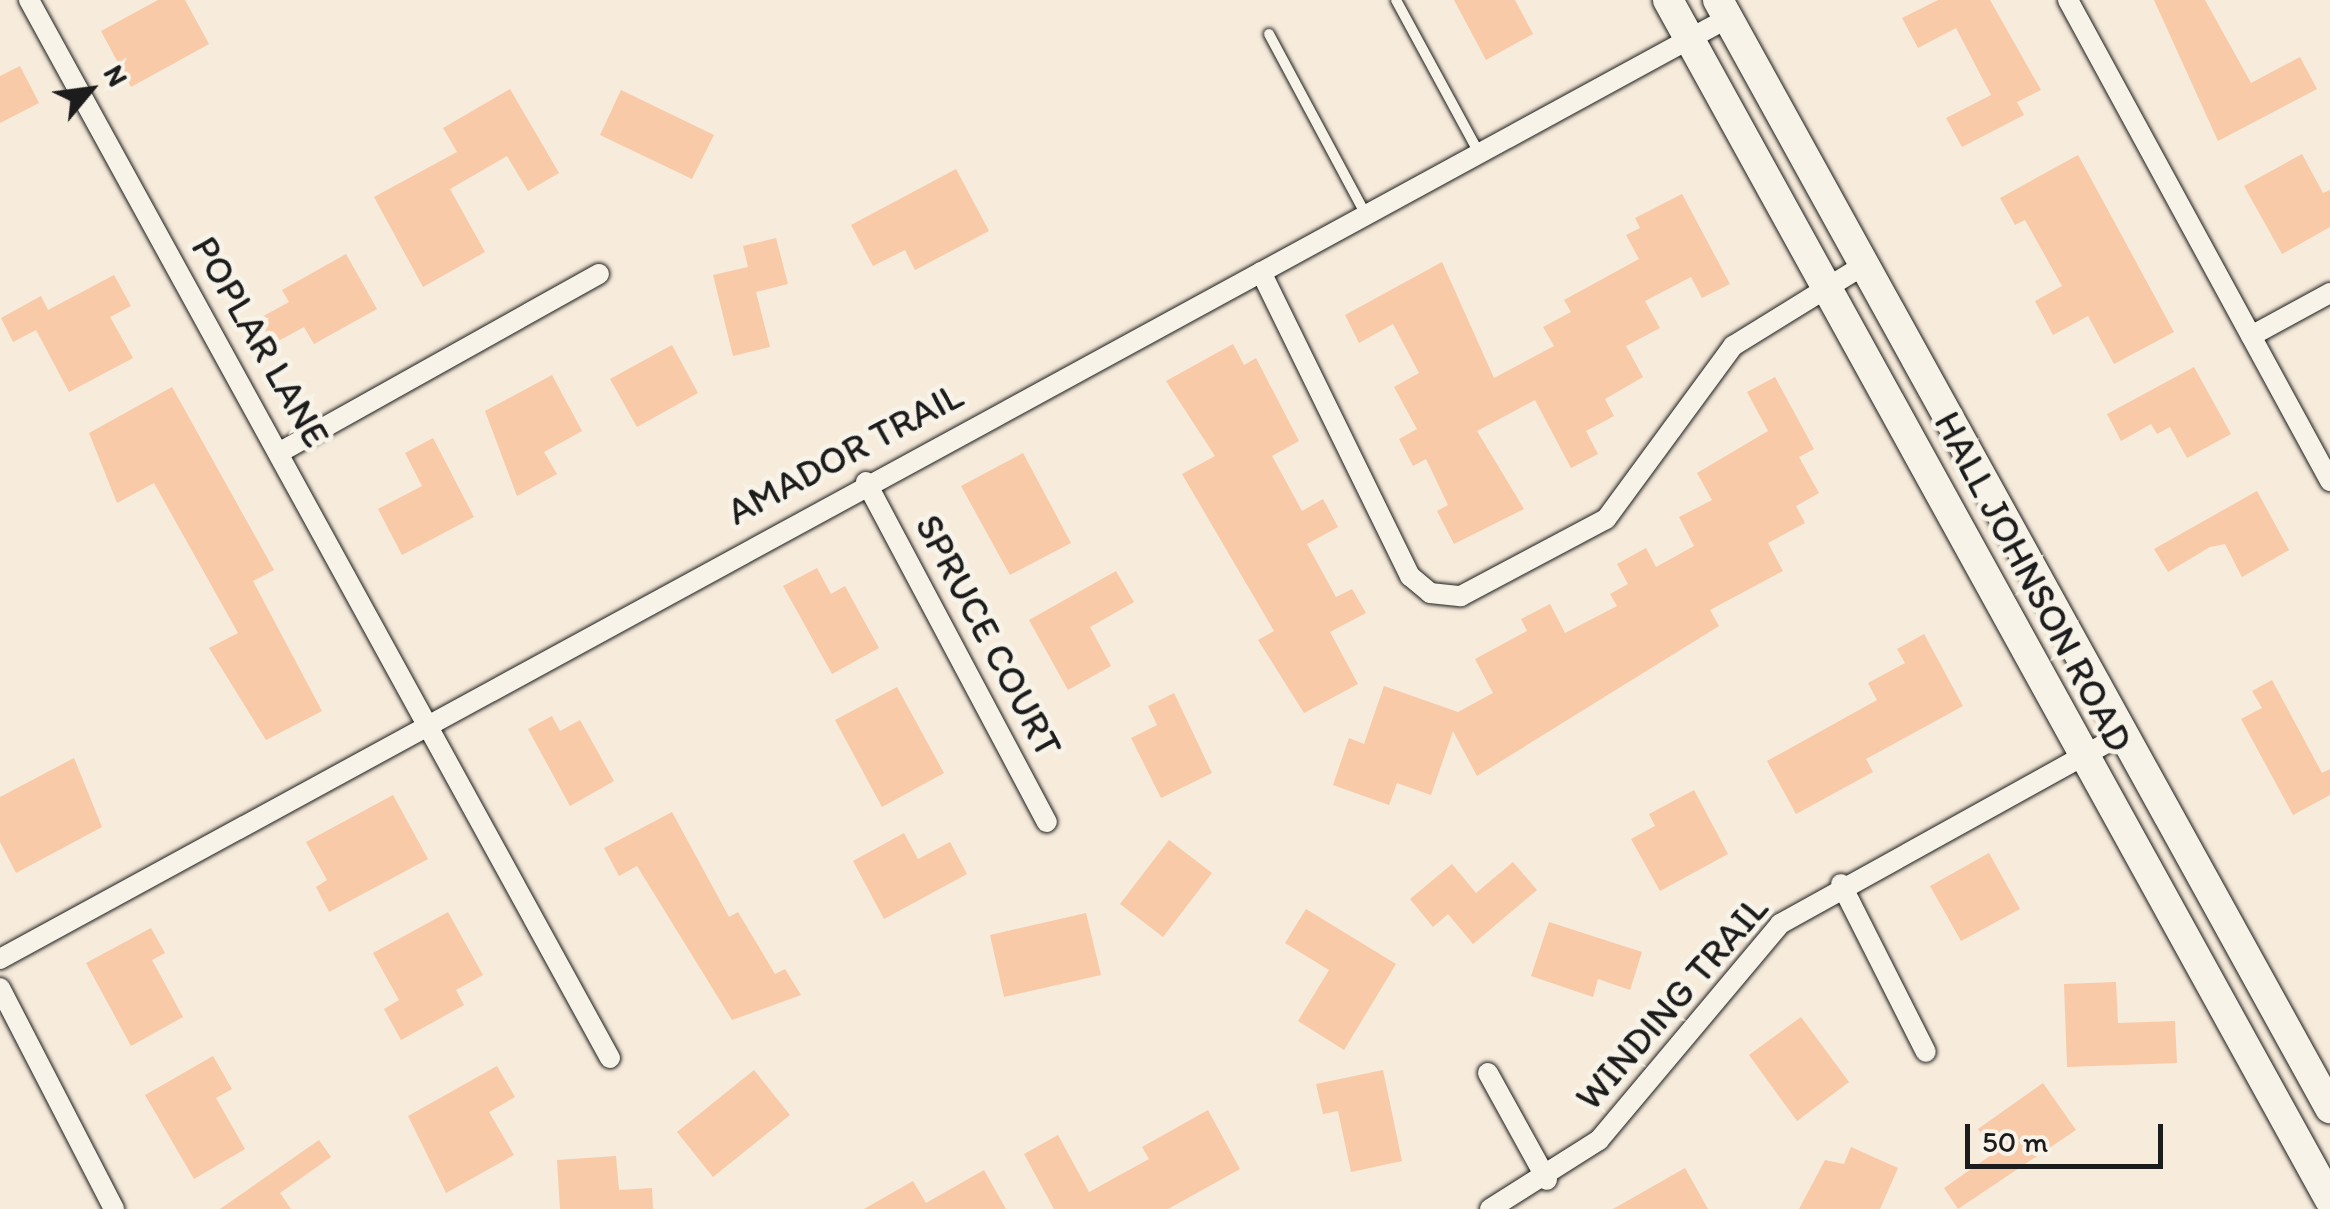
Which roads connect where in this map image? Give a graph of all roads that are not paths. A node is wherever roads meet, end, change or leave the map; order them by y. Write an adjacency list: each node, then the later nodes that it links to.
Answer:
1 (30, 0): 16 (street, POPLAR LANE)
2 (1396, 0): 8 (lane)
3 (1668, 0): 7 (main road, HALL JOHNSON ROAD)
4 (2068, 0): 15 (street)
5 (1723, 9): 7 (street, AMADOR TRAIL); 10 (main road, HALL JOHNSON ROAD)
6 (1269, 34): 9 (lane)
7 (1690, 40): 8 (street, AMADOR TRAIL); 13 (main road, HALL JOHNSON ROAD)
8 (1480, 154): 9 (street, AMADOR TRAIL)
9 (1367, 216): 11 (street, AMADOR TRAIL)
10 (1864, 266): 13 (street); 20 (main road, HALL JOHNSON ROAD)
11 (1261, 272): 13 (street); 18 (street, AMADOR TRAIL)
12 (599, 274): 16 (street)
13 (1827, 287): 21 (main road, HALL JOHNSON ROAD)
14 (2330, 293): 15 (street)
15 (2251, 336): 17 (street)
16 (282, 451): 19 (street, POPLAR LANE)
17 (2330, 481)
18 (866, 482): 19 (street, AMADOR TRAIL); 22 (street, SPRUCE COURT)
19 (428, 719): 24 (street, AMADOR TRAIL); 27 (street, POPLAR LANE)
20 (2121, 734): 21 (street, WINDING TRAIL); 29 (main road, HALL JOHNSON ROAD)
21 (2082, 758): 23 (street, WINDING TRAIL); 31 (main road, HALL JOHNSON ROAD)
22 (1047, 822)
23 (1841, 884): 26 (street); 30 (street, WINDING TRAIL)
24 (0, 959)
25 (0, 988): 32 (street)
26 (1926, 1052)
27 (610, 1058)
28 (1488, 1073): 30 (street)
29 (2330, 1108)
30 (1547, 1180): 33 (street, WINDING TRAIL)
31 (2330, 1200)
32 (114, 1209)
33 (1490, 1209)

